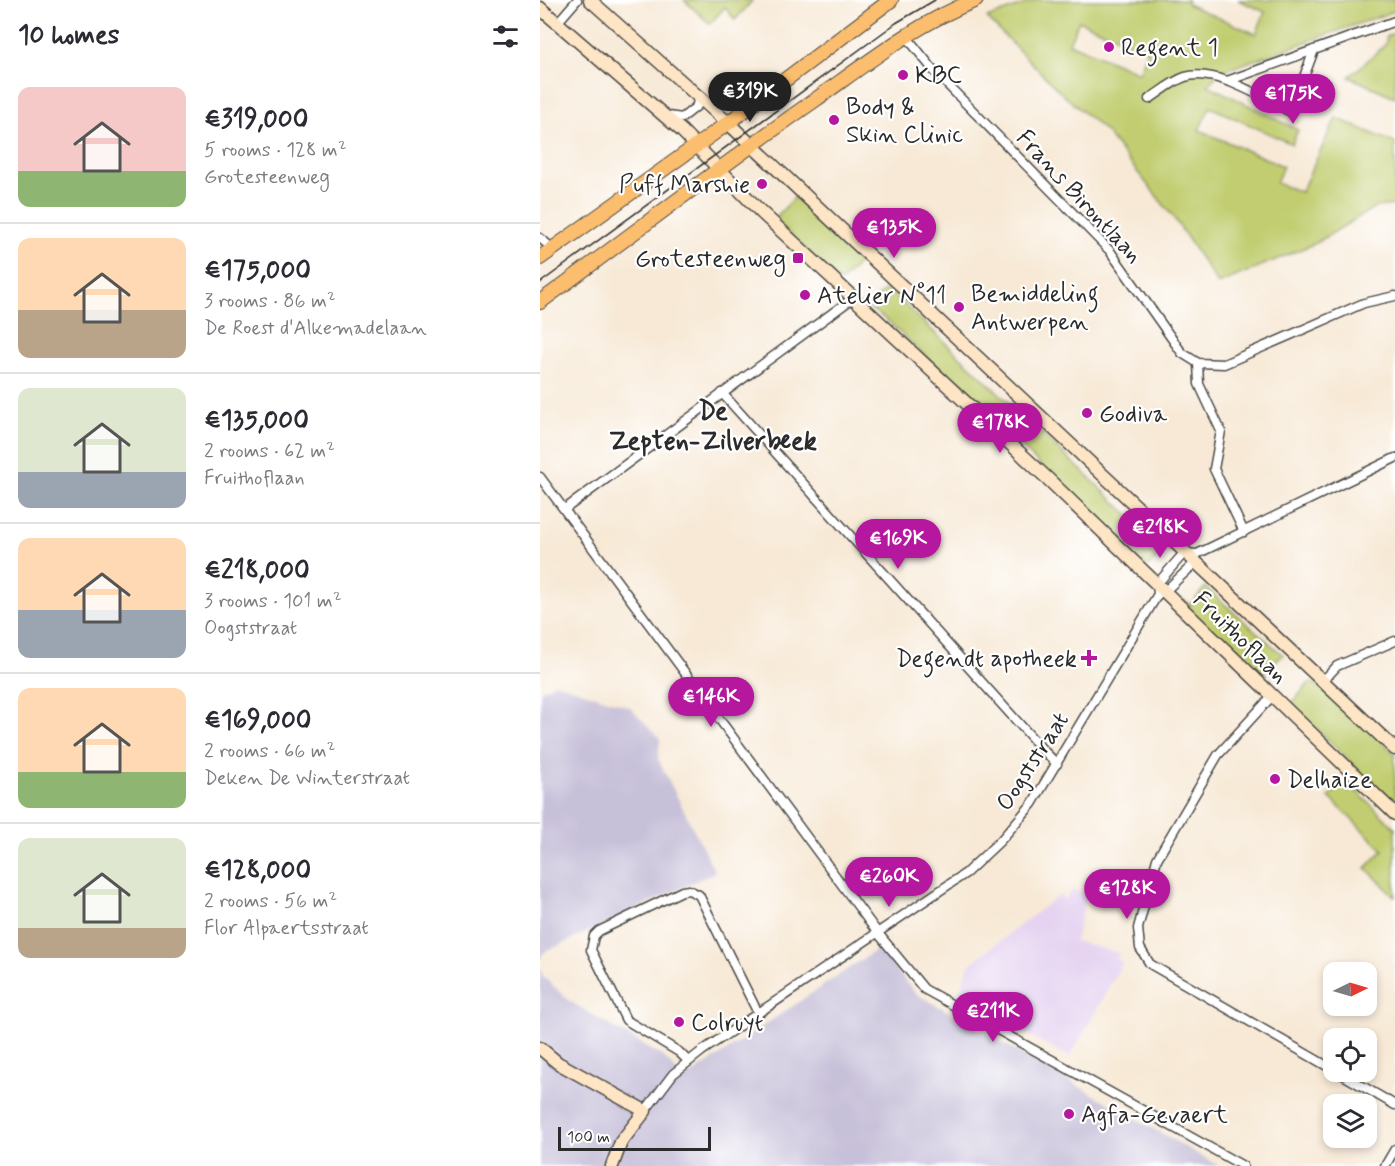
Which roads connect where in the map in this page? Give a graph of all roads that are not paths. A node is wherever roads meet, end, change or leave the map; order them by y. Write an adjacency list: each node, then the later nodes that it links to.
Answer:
1 (578, 0): 7 (street)
2 (590, 0): 11 (street, Fruithoflaan)
3 (891, 0): 14 (main road)
4 (976, 0): 8 (main road)
5 (540, 8): 7 (street, Fruithoflaan)
6 (1395, 21): 9 (street)
7 (557, 23): 13 (street, Fruithoflaan)
8 (906, 36): 16 (main road); 24 (street, Frans Birontlaan)
9 (1314, 50): 10 (street); 10 (street)
10 (1227, 81): 12 (street)
11 (698, 96): 13 (street); 14 (street, Fruithoflaan)
12 (1149, 99)
13 (664, 116): 15 (street, Fruithoflaan)
14 (728, 123): 15 (main road); 16 (street, Fruithoflaan)
15 (696, 144): 17 (street, Fruithoflaan); 19 (main road)
16 (750, 144): 17 (main road); 30 (street, Fruithoflaan)
17 (719, 168): 22 (street, Fruithoflaan); 23 (main road)
18 (540, 238): 19 (street)
19 (552, 249): 20 (main road)
20 (540, 258)
21 (1395, 296): 24 (street)
22 (853, 298): 25 (street); 31 (street, Fruithoflaan)
23 (540, 302)
24 (1198, 363): 29 (street)
25 (722, 393): 28 (street); 36 (street)
26 (1395, 458): 29 (street)
27 (540, 477): 28 (street)
28 (565, 509): 38 (street)
29 (1244, 532): 30 (street)
30 (1192, 557): 31 (street, Oogststraat); 31 (street, Oogststraat); 33 (street, Fruithoflaan)
31 (1161, 590): 34 (street, Fruithoflaan); 36 (street, Oogststraat)
32 (1395, 641): 33 (street)
33 (1323, 681): 35 (street, Fruithoflaan)
34 (1272, 696): 37 (street, Fruithoflaan); 42 (street)
35 (1395, 749)
36 (1057, 764): 38 (street, Oogststraat)
37 (1395, 814)
38 (877, 932): 39 (street, Oogststraat); 48 (street)
39 (758, 1012): 41 (street, Oogststraat); 41 (street)
40 (540, 1048): 45 (street)
41 (688, 1061): 45 (street, Oogststraat)
42 (1323, 1063)
43 (1356, 1082): 44 (street)
44 (1395, 1105)
45 (645, 1111): 47 (street)
46 (1395, 1149): 49 (street)
47 (612, 1166)
48 (1243, 1166)
49 (1385, 1166)

